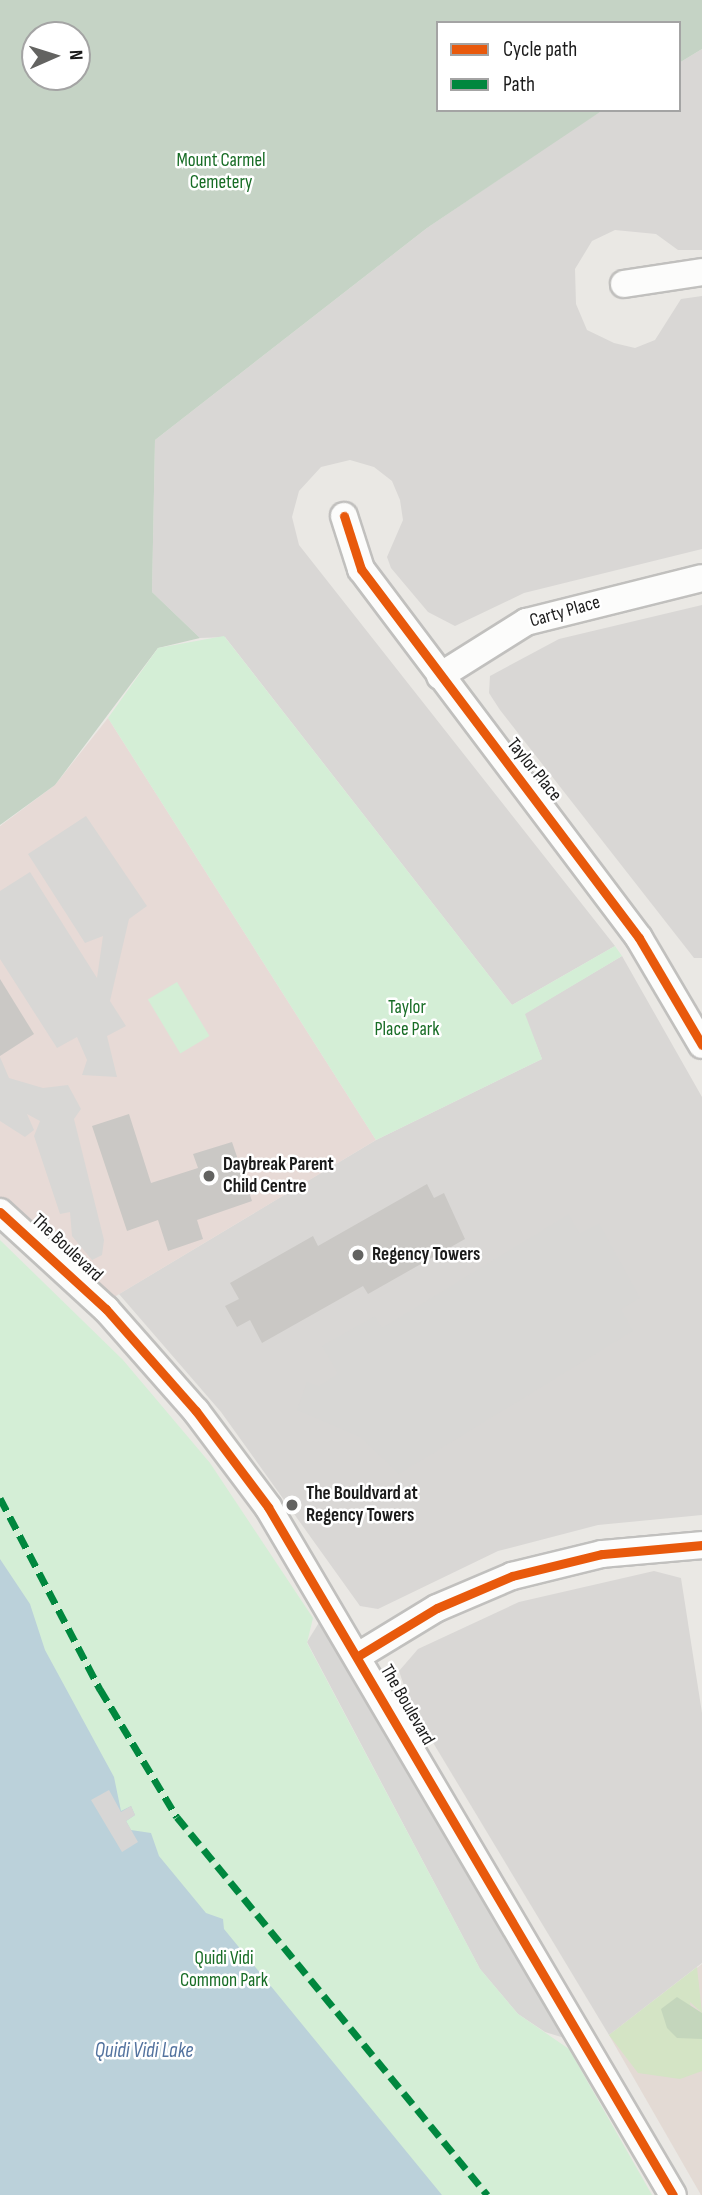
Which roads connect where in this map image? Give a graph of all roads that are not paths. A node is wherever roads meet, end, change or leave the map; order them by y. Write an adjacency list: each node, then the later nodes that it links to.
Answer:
1 (702, 272): 2 (street)
2 (624, 284)
3 (344, 516): 5 (street, Taylor Place)
4 (702, 578): 5 (street, Carty Place)
5 (440, 677): 6 (street, Taylor Place)
6 (692, 1002): 7 (street, Taylor Place)
7 (702, 1045)
8 (0, 1212): 10 (street, The Boulevard)
9 (701, 1551): 10 (street)
10 (358, 1656): 11 (street, The Boulevard)
11 (673, 2195)

